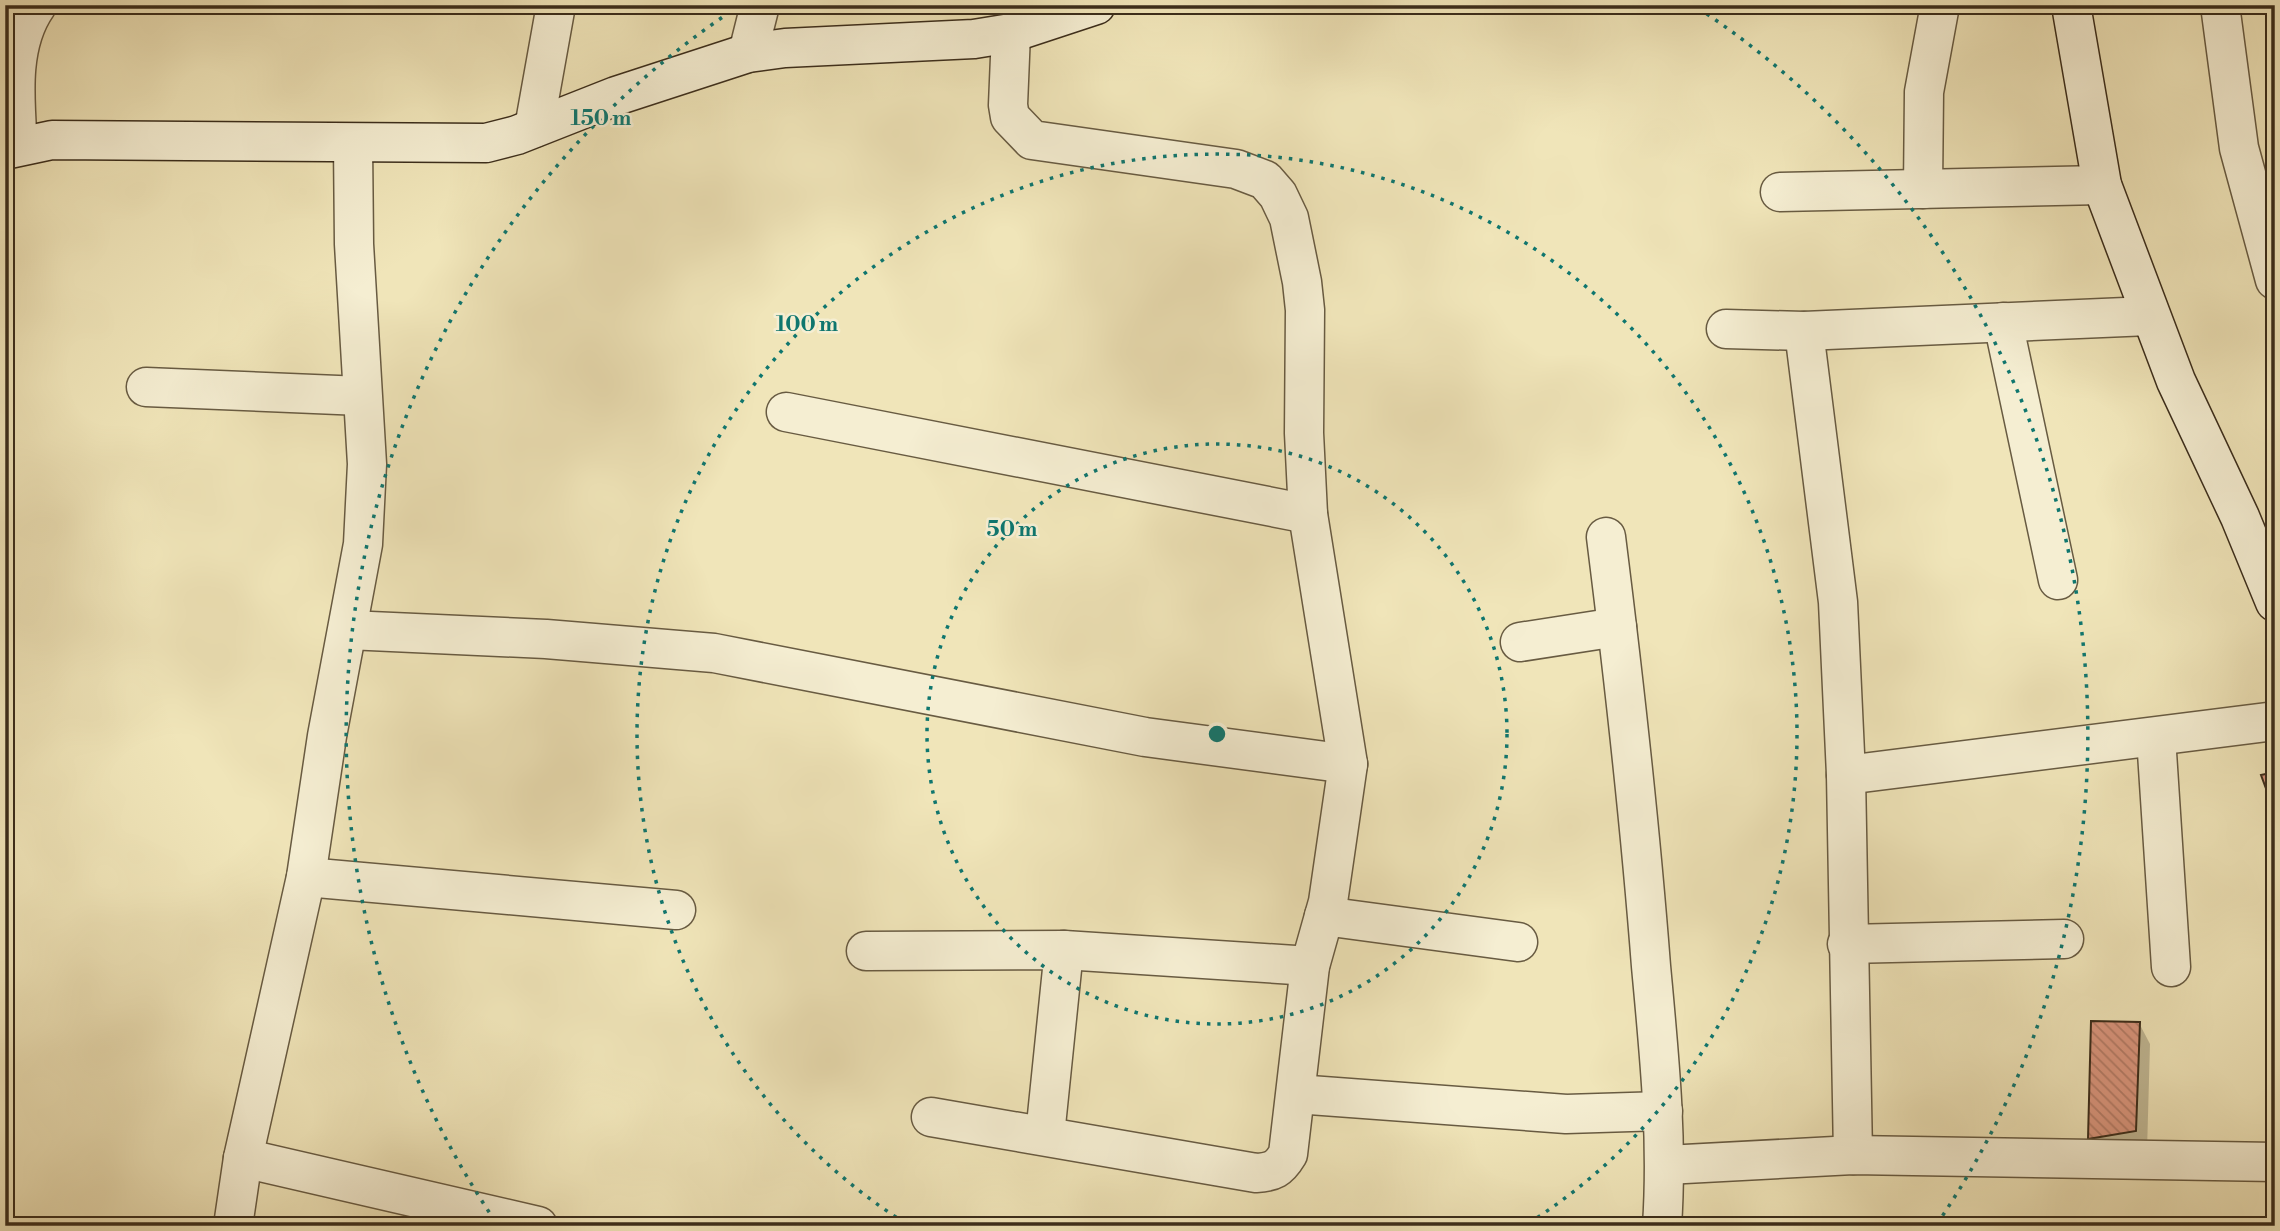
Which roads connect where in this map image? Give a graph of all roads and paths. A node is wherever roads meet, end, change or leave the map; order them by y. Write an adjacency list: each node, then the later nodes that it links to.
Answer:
1 (556, 5): 10 (street)
2 (760, 5): 9 (street)
3 (1096, 5): 8 (street)
4 (1940, 5): 14 (street)
5 (2071, 5): 13 (street)
6 (2220, 5): 16 (street)
7 (24, 9): 12 (street)
8 (1012, 33): 9 (street); 24 (street)
9 (748, 53): 10 (street)
10 (534, 128): 11 (street)
11 (353, 144): 12 (street); 22 (street)
12 (12, 148)
13 (2102, 185): 14 (street); 17 (street)
14 (1923, 189): 15 (street)
15 (1780, 192)
16 (2275, 280)
17 (2149, 316): 18 (street); 27 (street)
18 (2003, 322): 20 (street); 26 (street)
19 (1726, 329): 20 (street)
20 (1804, 331): 34 (street)
21 (146, 387): 22 (street)
22 (362, 396): 29 (street)
23 (786, 412): 24 (street)
24 (1308, 514): 33 (street)
25 (1606, 537): 28 (street)
26 (2058, 580)
27 (2275, 602)
28 (1617, 627): 30 (street); 46 (street)
29 (348, 630): 33 (street); 35 (street)
30 (1520, 642)
31 (2275, 721): 32 (street)
32 (2156, 737): 34 (street); 44 (street)
33 (1348, 764): 37 (street)
34 (1846, 775): 40 (street)
35 (306, 877): 36 (street); 50 (street)
36 (676, 911)
37 (1324, 916): 39 (street); 43 (street)
38 (2064, 939): 40 (street)
39 (1518, 942)
40 (1847, 944): 49 (street)
41 (1064, 950): 42 (street); 43 (street); 48 (street)
42 (866, 951)
43 (1310, 966): 45 (street)
44 (2171, 967)
45 (1296, 1094): 46 (street); 48 (street)
46 (1663, 1111): 52 (street)
47 (931, 1117): 48 (street)
48 (1045, 1135)
49 (1853, 1155): 51 (street); 52 (street)
50 (243, 1158): 53 (street); 54 (street)
51 (2275, 1162)
52 (1666, 1165): 56 (street)
53 (487, 1220): 55 (street)
54 (233, 1226)
55 (538, 1226)
56 (1662, 1226)

